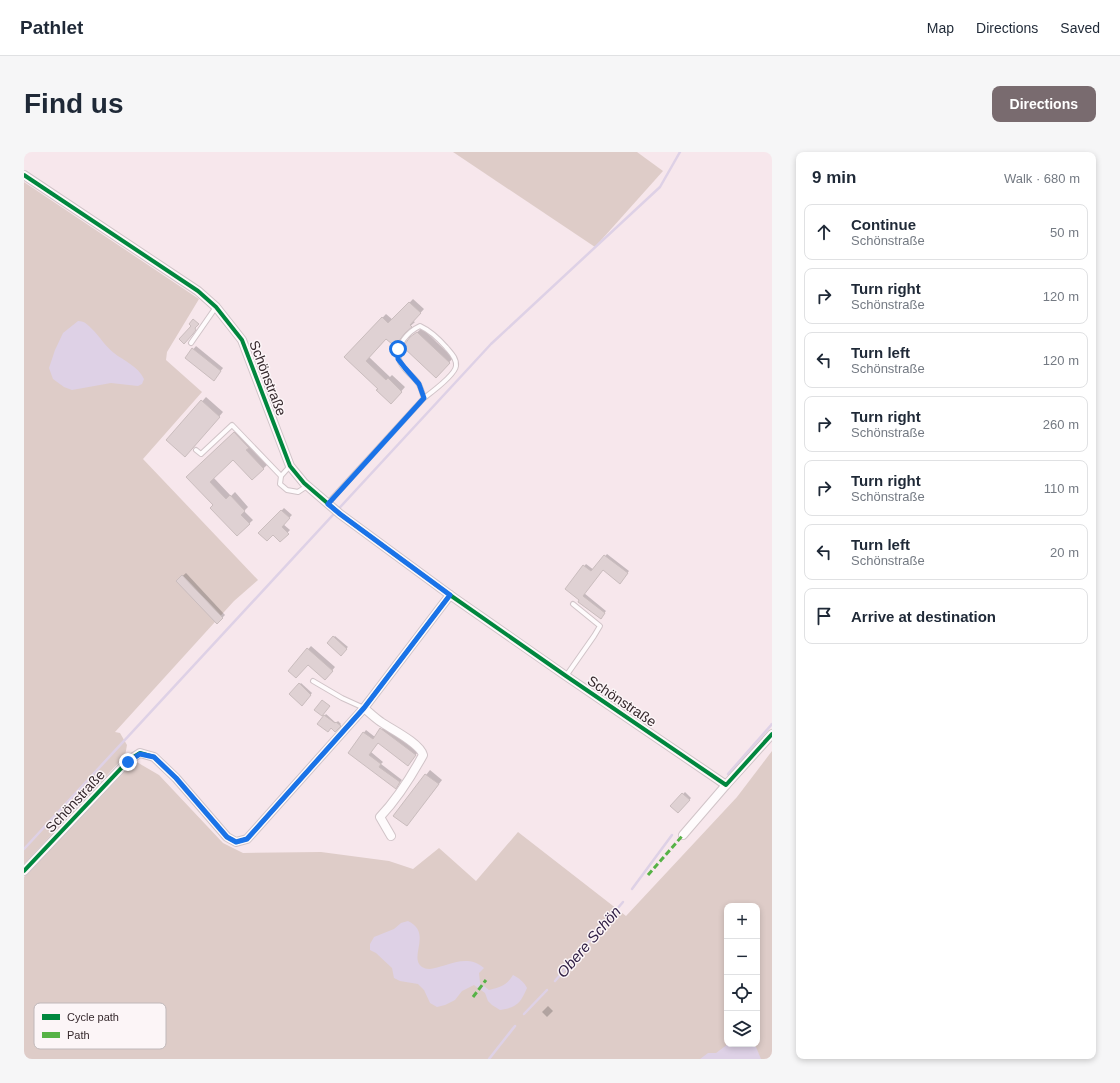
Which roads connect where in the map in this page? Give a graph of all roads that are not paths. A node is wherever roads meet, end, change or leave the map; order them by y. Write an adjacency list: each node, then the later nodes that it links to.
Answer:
1 (24, 175): 2 (street, Schönstraße)
2 (216, 307): 3 (lane); 6 (street, Schönstraße)
3 (191, 343)
4 (424, 398): 4 (lane); 9 (lane)
5 (196, 450): 7 (lane)
6 (290, 466): 7 (lane); 8 (street, Schönstraße)
7 (282, 476): 8 (lane)
8 (307, 486): 9 (street, Schönstraße)
9 (330, 506): 10 (street, Schönstraße)
10 (450, 595): 12 (street, Schönstraße); 14 (street, Schönstraße)
11 (573, 604): 12 (lane)
12 (566, 676): 16 (street, Schönstraße)
13 (313, 681): 14 (lane)
14 (364, 708): 18 (street); 19 (street, Schönstraße)
15 (772, 734): 16 (street)
16 (726, 785): 17 (street)
17 (683, 835)
18 (391, 836)
19 (24, 871)

